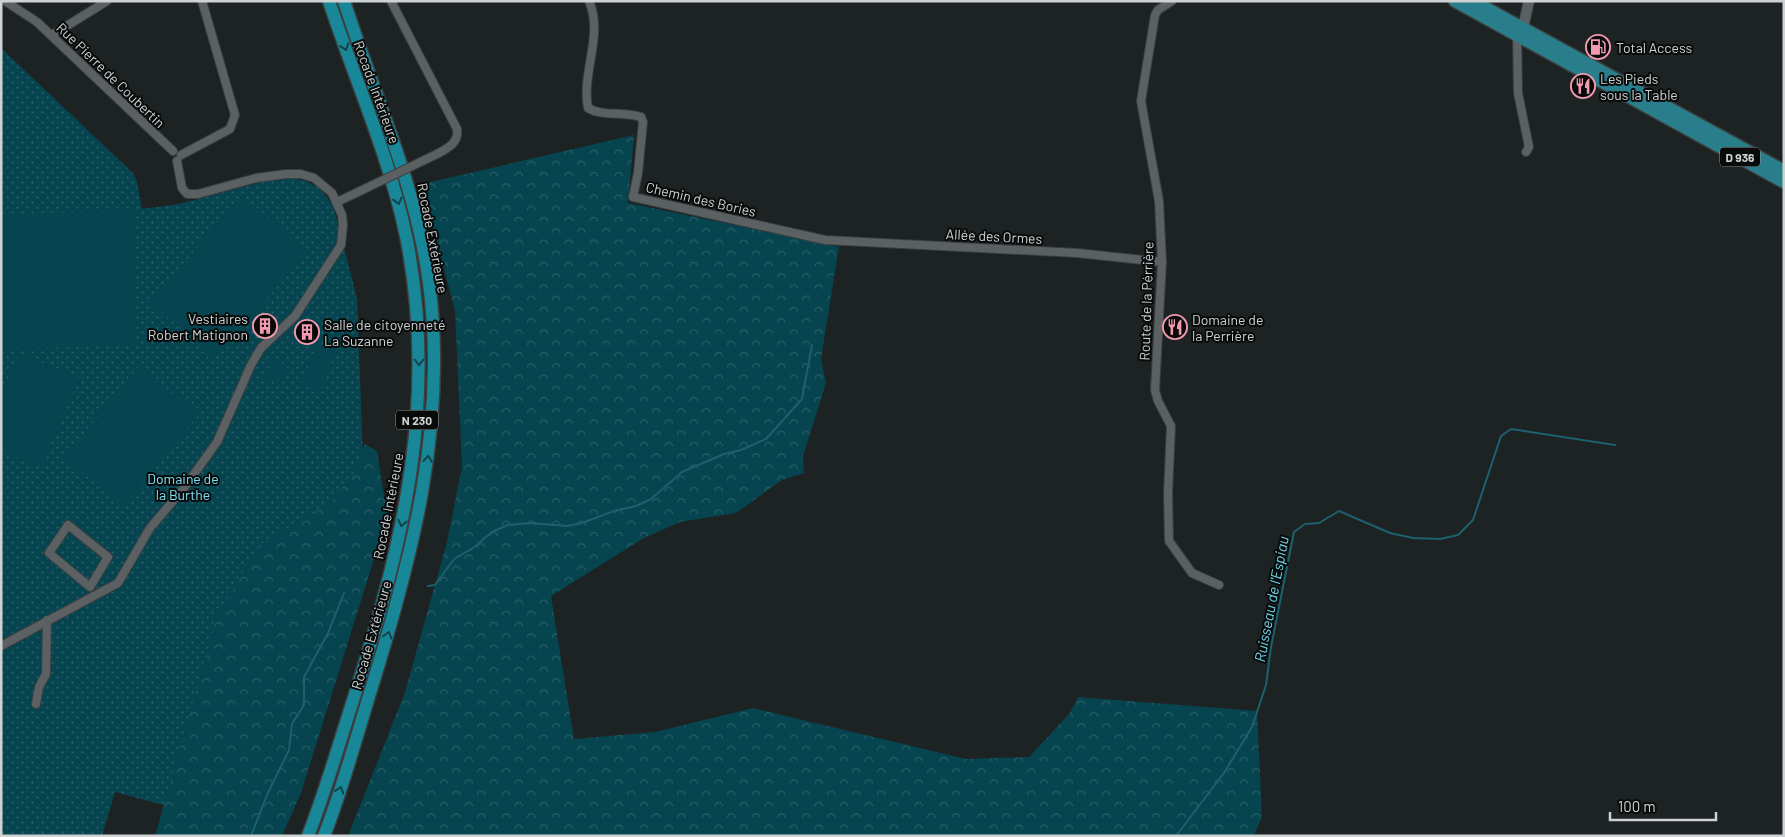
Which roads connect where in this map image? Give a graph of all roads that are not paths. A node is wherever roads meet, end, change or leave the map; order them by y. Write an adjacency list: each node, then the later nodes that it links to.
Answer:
1 (5, 1): 13 (street, Rue Pierre de Coubertin)
2 (107, 1): 13 (street)
3 (202, 1): 15 (street)
4 (329, 1): 26 (highway, Rocade Intérieure / N 230, one-way to 26)
5 (344, 1): 27 (highway, Rocade Extérieure / N 230, one-way to 5)
6 (391, 1): 18 (street, bridge)
7 (589, 1): 19 (street, Chemin des Bories)
8 (1172, 1): 20 (street, Route de la Pérrière)
9 (1455, 1): 12 (main road, D 936)
10 (1473, 1): 12 (main road, D 936)
11 (1529, 1): 12 (street)
12 (1520, 31): 14 (street); 16 (main road, D 936); 17 (main road, D 936)
13 (52, 35): 15 (street, Rue Pierre de Coubertin)
14 (1526, 152)
15 (177, 156): 18 (street)
16 (1784, 171)
17 (1784, 182)
18 (337, 202): 23 (street)
19 (825, 240): 20 (street, Allée des Ormes)
20 (1162, 262): 22 (street, Route de la Pérrière)
21 (64, 529): 21 (street)
22 (1219, 585)
23 (47, 620): 24 (street); 25 (street)
24 (1, 646)
25 (36, 704)
26 (308, 836)
27 (324, 836)

